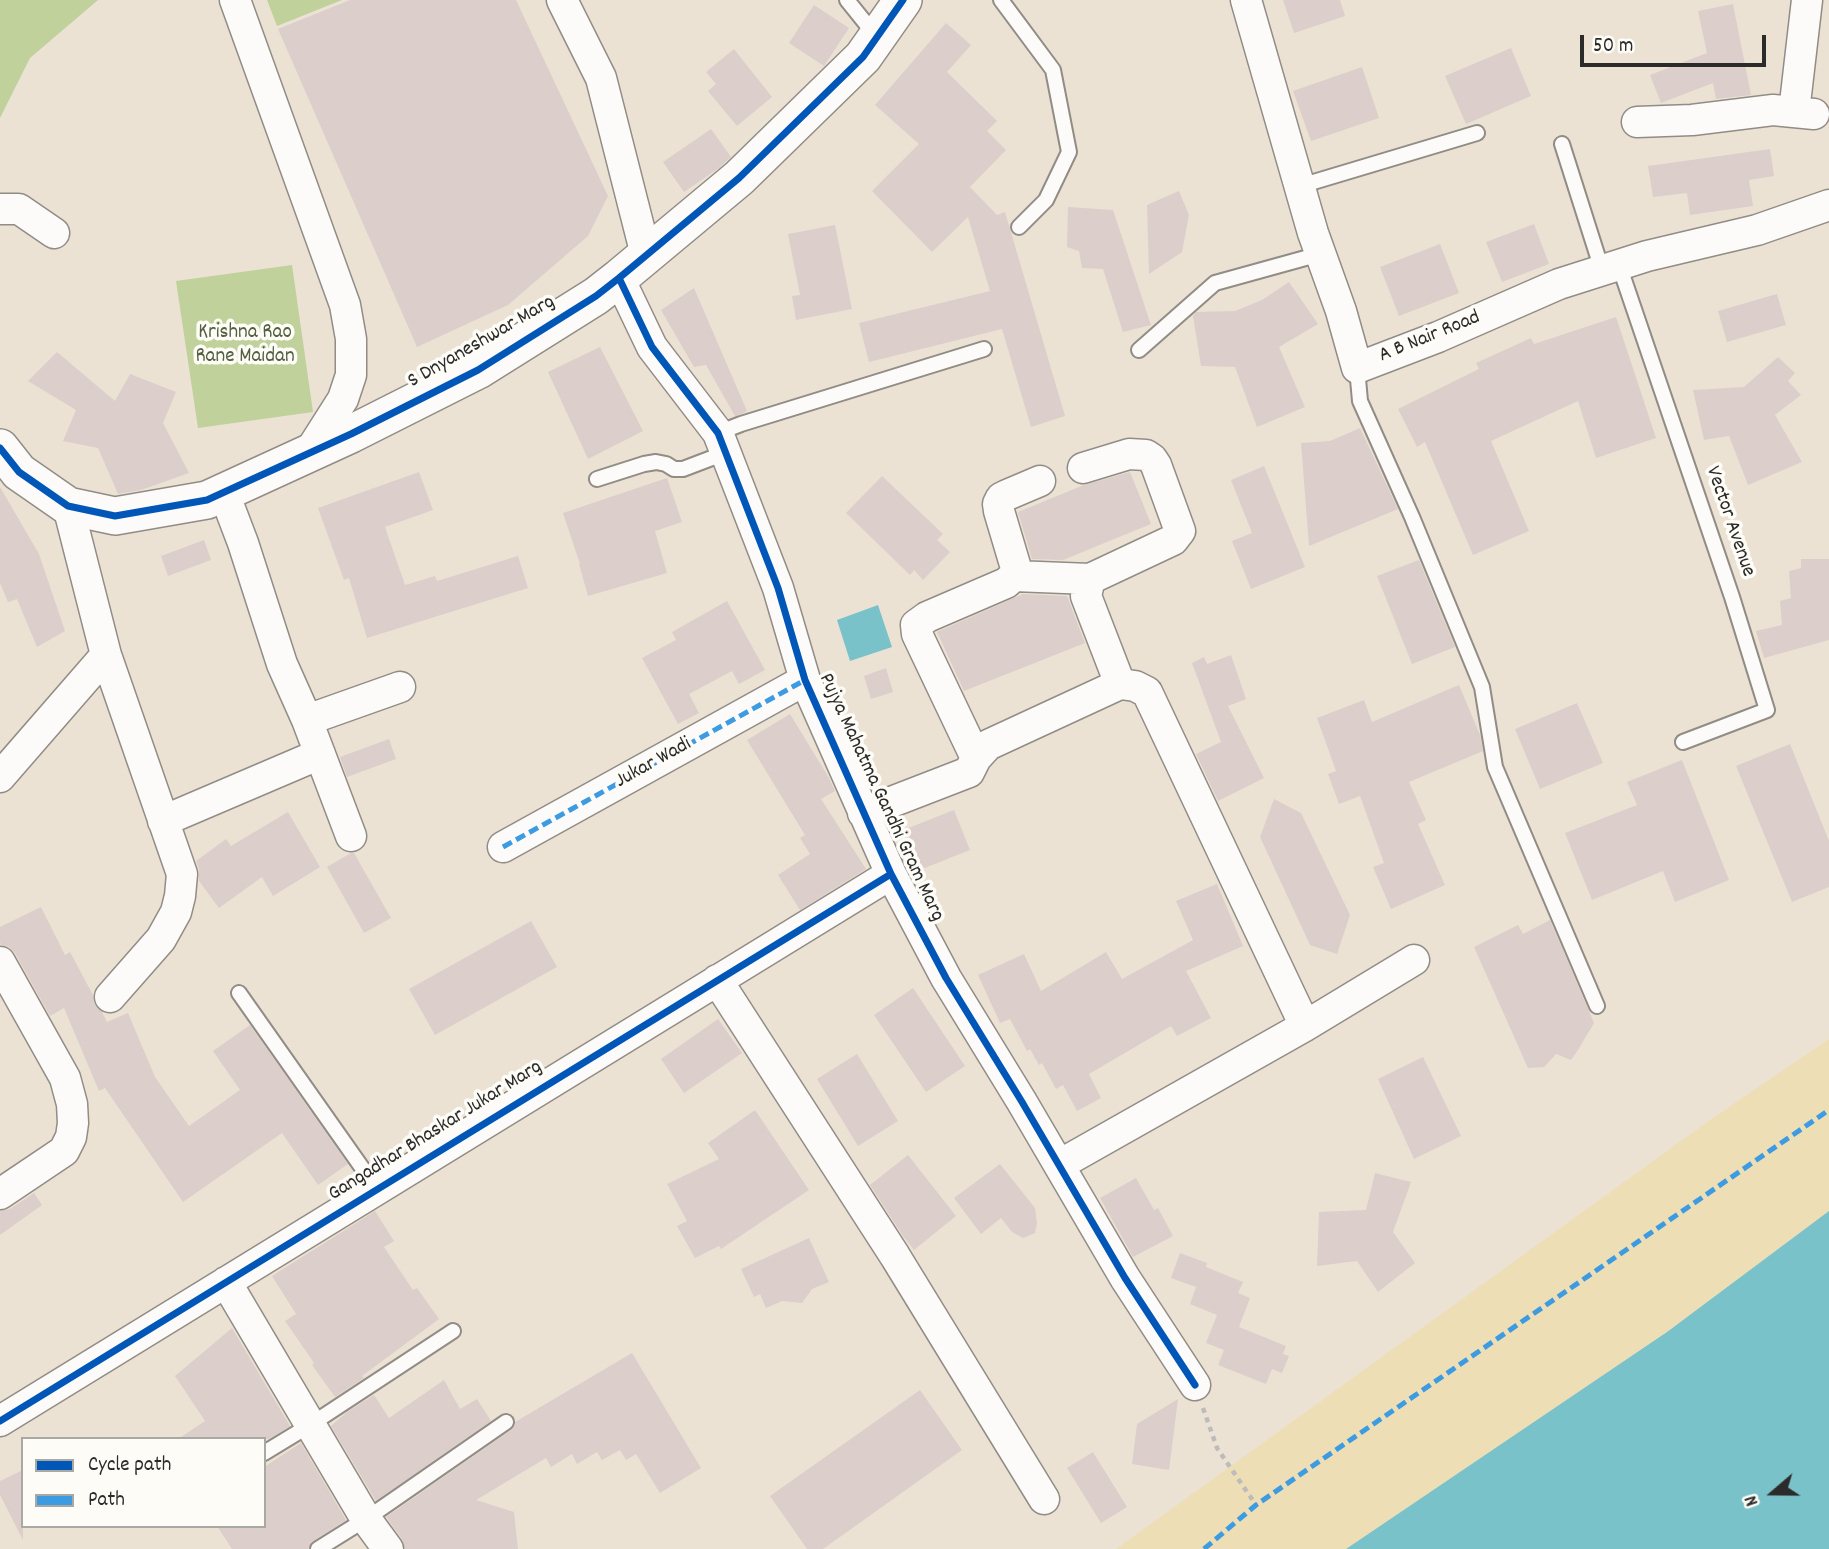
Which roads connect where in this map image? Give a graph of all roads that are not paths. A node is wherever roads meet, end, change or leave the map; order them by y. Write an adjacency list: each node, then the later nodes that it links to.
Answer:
1 (235, 0): 25 (street)
2 (562, 0): 18 (street, Pujya Mahatma Gandhi Gram Marg)
3 (848, 0): 8 (lane)
4 (903, 0): 8 (street, S Dnyaneshwar Marg)
5 (1001, 0): 15 (lane)
6 (1247, 0): 12 (street, A B Nair Road)
7 (1807, 0): 9 (street)
8 (877, 37): 18 (street, S Dnyaneshwar Marg)
9 (1637, 122)
10 (1477, 133): 12 (lane)
11 (1562, 144): 19 (lane)
12 (1300, 187): 17 (street, A B Nair Road)
13 (1829, 205): 19 (street, A B Nair Road)
14 (0, 209): 16 (street)
15 (1018, 227)
16 (54, 233)
17 (1320, 254): 21 (lane); 22 (street, A B Nair Road)
18 (633, 267): 23 (street, Pujya Mahatma Gandhi Gram Marg); 25 (street, S Dnyaneshwar Marg)
19 (1610, 268): 22 (street, A B Nair Road); 38 (lane, Vector Avenue)
20 (984, 349): 23 (lane)
21 (1139, 350)
22 (1357, 368): 52 (lane)
23 (722, 443): 27 (lane); 34 (street, Pujya Mahatma Gandhi Gram Marg)
24 (0, 448): 30 (street, S Dnyaneshwar Marg)
25 (308, 454): 29 (street, S Dnyaneshwar Marg)
26 (1083, 468): 32 (street)
27 (597, 480)
28 (1040, 481): 31 (street)
29 (224, 493): 30 (street, S Dnyaneshwar Marg); 37 (street)
30 (68, 506): 33 (street)
31 (1014, 576): 32 (street); 40 (street)
32 (1090, 579): 35 (street)
33 (106, 655): 41 (street); 43 (street)
34 (805, 680): 42 (street, Pujya Mahatma Gandhi Gram Marg); 45 (street, Jukar Wadi)
35 (1120, 684): 40 (street); 53 (street)
36 (400, 687): 37 (street)
37 (307, 720): 39 (street)
38 (1683, 742)
39 (320, 754): 43 (street); 44 (street)
40 (976, 758): 42 (street)
41 (0, 777)
42 (863, 814): 46 (street, Pujya Mahatma Gandhi Gram Marg)
43 (163, 821): 51 (street)
44 (351, 836)
45 (503, 847)
46 (891, 874): 49 (street, Gangadhar Bhaskar Jukar Marg); 54 (street, Pujya Mahatma Gandhi Gram Marg)
47 (1414, 960): 53 (street)
48 (0, 962): 56 (street)
49 (718, 980): 55 (street, Gangadhar Bhaskar Jukar Marg); 64 (street)
50 (239, 993): 55 (lane)
51 (110, 997)
52 (1597, 1006)
53 (1305, 1026): 54 (street)
54 (1059, 1165): 59 (street, Pujya Mahatma Gandhi Gram Marg)
55 (377, 1189): 57 (street, Gangadhar Bhaskar Jukar Marg)
56 (0, 1194)
57 (226, 1282): 60 (street, Gangadhar Bhaskar Jukar Marg); 62 (street)
58 (453, 1331): 62 (lane)
59 (1195, 1385)
60 (0, 1421)
61 (506, 1422): 65 (lane)
62 (310, 1425): 63 (lane); 65 (street)
63 (266, 1452)
64 (1044, 1499)
65 (366, 1519): 66 (lane); 67 (street)
66 (318, 1549)
67 (388, 1549)

